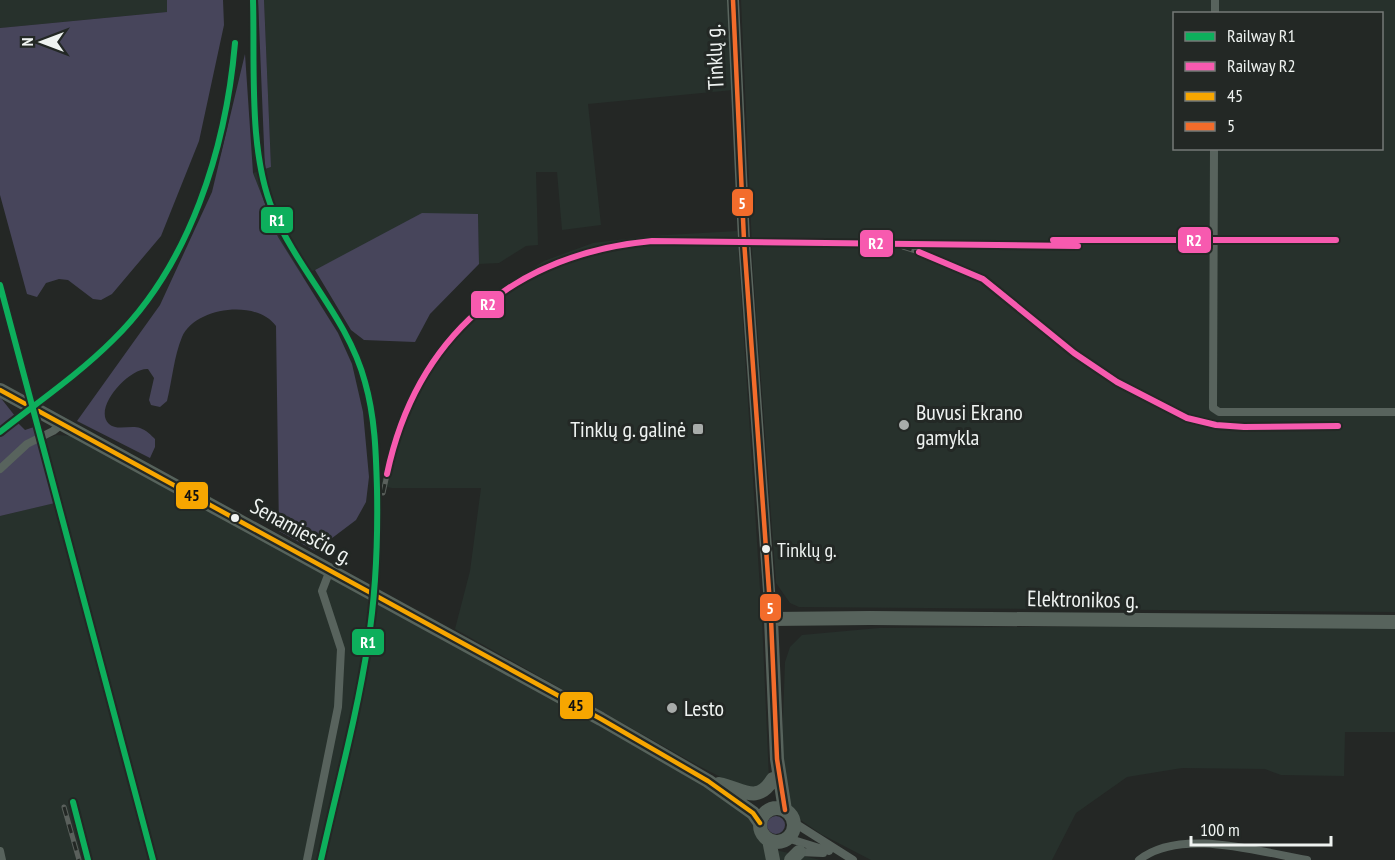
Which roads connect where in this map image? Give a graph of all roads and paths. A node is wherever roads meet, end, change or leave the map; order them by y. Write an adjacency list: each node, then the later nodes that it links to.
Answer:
1 (733, 0): 8 (main road, Tinklų g.)
2 (1214, 150): 4 (street)
3 (0, 390): 5 (main road, Senamiesčio g.)
4 (1395, 412)
5 (62, 424): 6 (street); 7 (main road, Senamiesčio g.)
6 (0, 469)
7 (330, 570): 12 (main road, Senamiesčio g.); 23 (street)
8 (771, 620): 9 (main road, Elektronikos g.); 10 (main road, Tinklų g.)
9 (1395, 622)
10 (777, 759): 11 (main road, Tinklų g.); 14 (main road, Tinklų g.)
11 (773, 779): 13 (main road, Tinklų g.); 14 (main road, Tinklų g.)
12 (713, 783): 13 (main road, Senamiesčio g.); 14 (main road, Senamiesčio g.); 16 (main road, Senamiesčio g.)
13 (761, 794)
14 (775, 809): 15 (main road, Senamiesčio g.); 16 (main road)
15 (793, 822): 17 (main road); 21 (street, Senamiesčio g.)
16 (760, 823): 17 (main road, Senamiesčio g.)
17 (780, 839): 20 (street, Senamiesčio g.); 24 (main road); 25 (main road)
18 (0, 851): 22 (street)
19 (795, 856): 20 (street, Senamiesčio g.)
20 (839, 856): 21 (street, Senamiesčio g.)
21 (851, 859)
22 (2, 860)
23 (307, 860)
24 (773, 860)
25 (781, 860)
26 (1139, 860): 27 (street)
27 (1307, 860)

